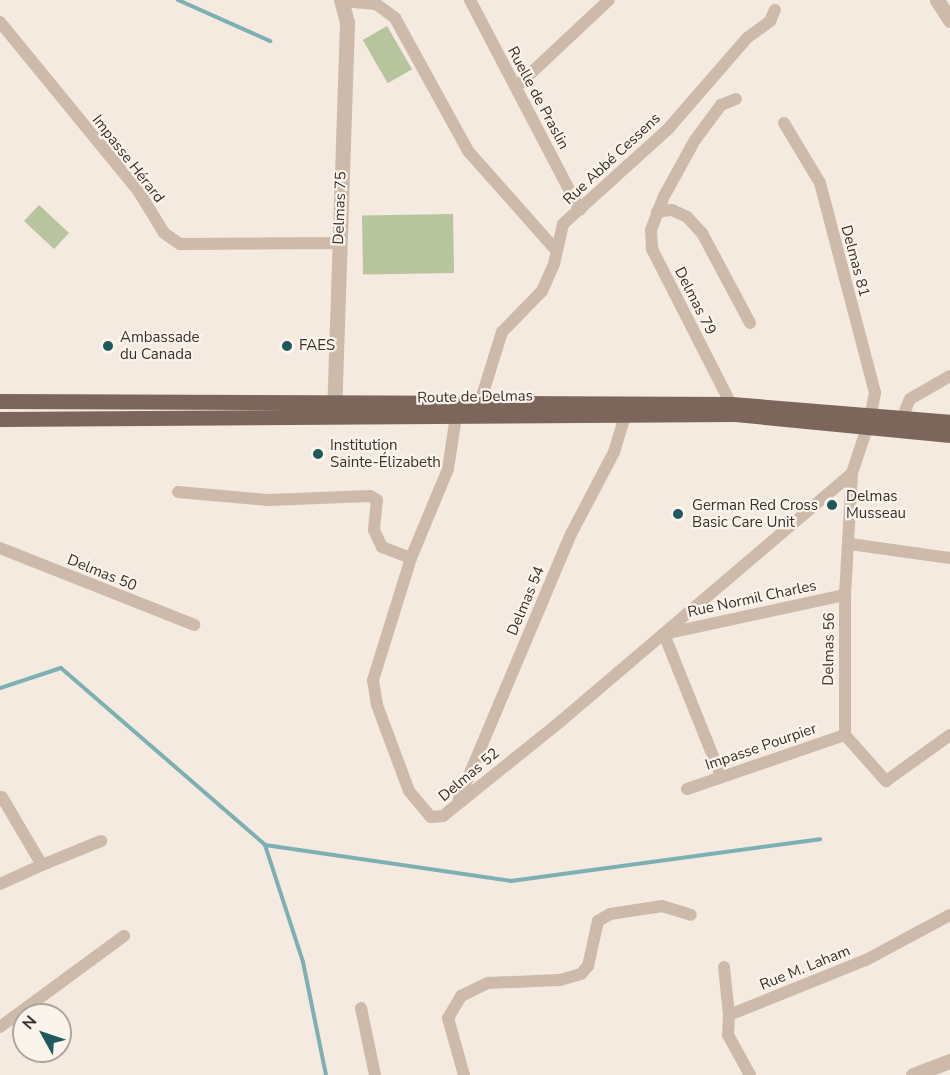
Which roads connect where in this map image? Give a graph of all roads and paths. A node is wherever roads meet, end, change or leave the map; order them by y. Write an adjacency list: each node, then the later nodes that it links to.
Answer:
1 (470, 0): 8 (street, Ruelle de Praslin)
2 (609, 0): 8 (street)
3 (937, 0): 6 (street)
4 (342, 1): 13 (street, Delmas 75); 14 (street)
5 (775, 10): 11 (street, Rue Abbé Cessens)
6 (950, 20)
7 (0, 22): 13 (street, Impasse Hérard)
8 (516, 87): 11 (street, Ruelle de Praslin)
9 (736, 99): 12 (street, Delmas 79)
10 (784, 123): 25 (street, Delmas 81)
11 (580, 210): 14 (street, Rue Abbé Cessens)
12 (657, 212): 15 (street); 19 (street, Delmas 79)
13 (339, 243): 20 (street, Delmas 75)
14 (555, 249): 18 (street, Rue Abbé Cessens)
15 (750, 323)
16 (950, 376): 23 (street)
17 (0, 401): 20 (main road, Route de Delmas)
18 (478, 408): 19 (main road, Route de Delmas); 20 (main road, Route de Delmas); 21 (main road, Route de Delmas); 22 (main road, Route de Delmas)
19 (733, 409): 22 (main road, Route de Delmas); 25 (main road, Route de Delmas)
20 (334, 411): 21 (main road, Route de Delmas); 24 (main road, Route de Delmas)
21 (456, 416): 32 (street, Delmas 52)
22 (625, 416): 42 (street, Delmas 54)
23 (903, 416): 25 (main road, Route de Delmas); 26 (main road, Route de Delmas)
24 (0, 419)
25 (870, 419): 27 (main road, Route de Delmas); 28 (street, Delmas 56)
26 (950, 422)
27 (950, 435)
28 (852, 473): 30 (street, Delmas 56); 36 (street, Delmas 52)
29 (177, 492): 32 (street)
30 (850, 544): 33 (street); 34 (street, Delmas 56)
31 (0, 548): 35 (street, Delmas 50)
32 (411, 558): 42 (street, Delmas 52)
33 (950, 558)
34 (845, 595): 36 (street, Rue Normil Charles); 37 (street, Delmas 56)
35 (194, 625)
36 (664, 633): 39 (street); 42 (street, Delmas 52)
37 (845, 735): 38 (street); 39 (street, Impasse Pourpier)
38 (950, 735)
39 (722, 776): 40 (street, Impasse Pourpier)
40 (687, 789)
41 (2, 797): 44 (street)
42 (459, 800)
43 (101, 841): 44 (street)
44 (42, 865): 45 (street)
45 (0, 884)
46 (691, 915): 55 (street)
47 (950, 915): 51 (street, Rue M. Laham)
48 (124, 936): 52 (street)
49 (724, 967): 51 (street)
50 (361, 1008): 54 (street)
51 (729, 1015): 56 (street)
52 (0, 1027)
53 (950, 1061): 57 (street)
54 (375, 1075)
55 (464, 1075)
56 (750, 1075)
57 (913, 1075)

